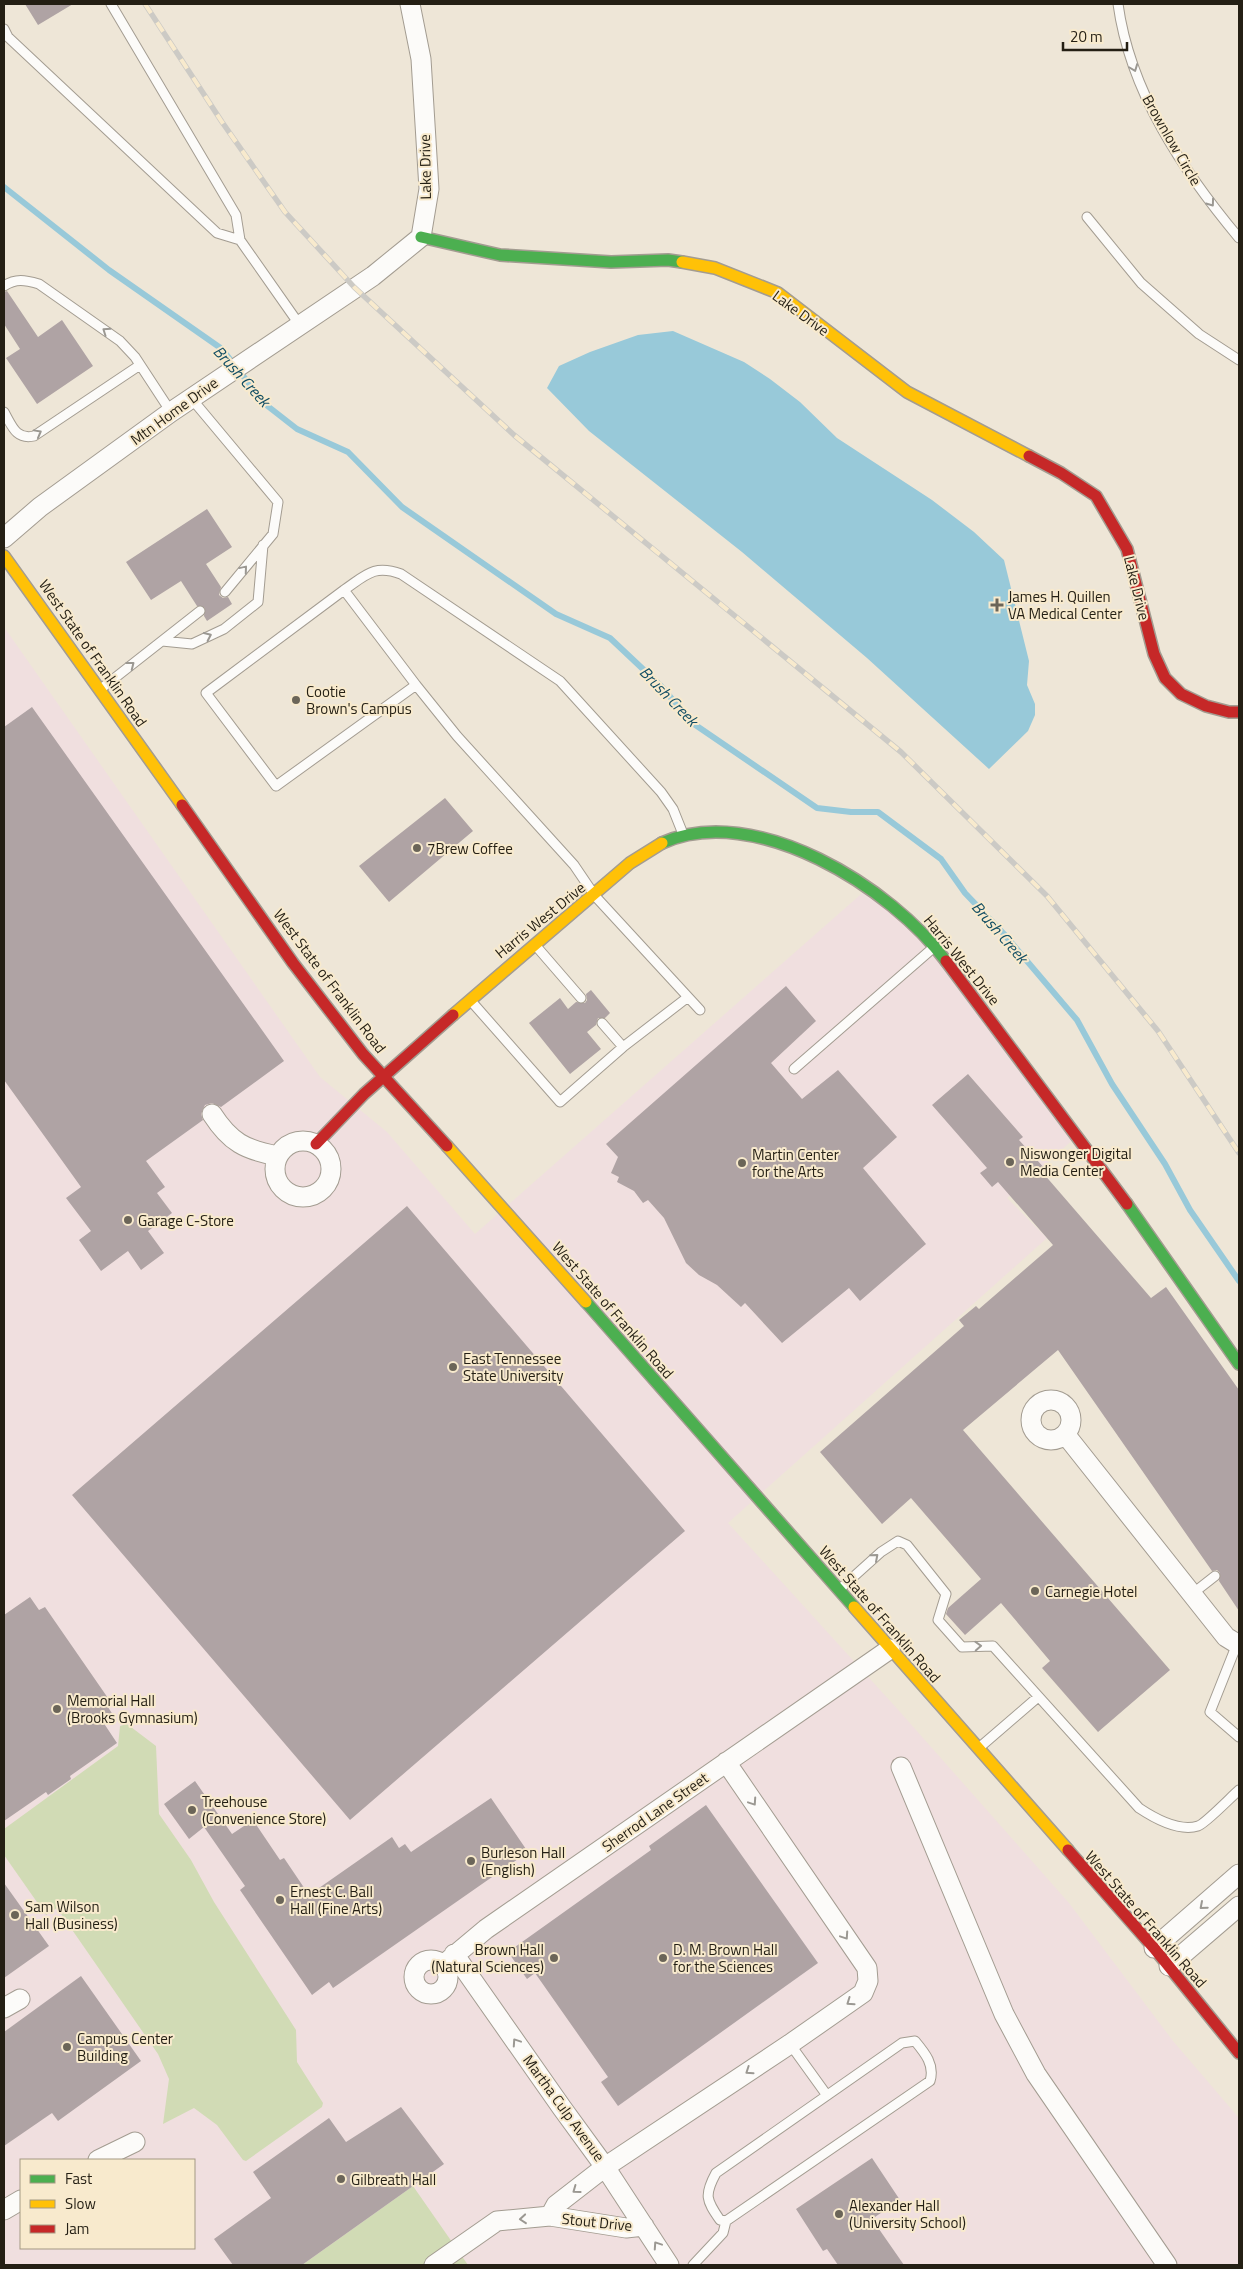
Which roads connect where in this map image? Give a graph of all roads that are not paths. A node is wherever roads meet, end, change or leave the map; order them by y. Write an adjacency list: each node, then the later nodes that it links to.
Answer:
1 (110, 4): 8 (lane)
2 (410, 4): 6 (street, Lake Drive)
3 (1118, 4): 7 (lane, Brownlow Circle, one-way to 7)
4 (4, 29): 8 (lane)
5 (1086, 217): 11 (lane)
6 (421, 237): 10 (street, Mtn Home Drive); 25 (main road, Lake Drive)
7 (1239, 238)
8 (240, 240): 10 (lane)
9 (4, 286): 12 (lane, one-way to 9)
10 (299, 324): 13 (street, Mtn Home Drive)
11 (1239, 360)
12 (140, 366): 14 (lane, one-way to 12); 15 (lane)
13 (191, 398): 15 (street, Mtn Home Drive); 17 (lane)
14 (4, 412)
15 (171, 412): 16 (street, Mtn Home Drive)
16 (4, 538)
17 (263, 545): 20 (lane, one-way to 17); 22 (lane, one-way to 17)
18 (4, 556): 24 (main road, West State of Franklin Road)
19 (344, 590): 23 (lane); 23 (lane); 26 (lane)
20 (225, 592)
21 (200, 611): 22 (lane)
22 (162, 641): 24 (lane, one-way to 22)
23 (416, 685): 27 (lane)
24 (100, 689): 37 (main road, West State of Franklin Road)
25 (1239, 712)
26 (684, 837): 27 (main road, Harris West Drive); 29 (main road, Harris West Drive)
27 (595, 896): 28 (main road, Harris West Drive); 30 (lane)
28 (534, 944): 31 (lane); 32 (main road, Harris West Drive)
29 (935, 946): 36 (lane); 41 (main road, Harris West Drive)
30 (688, 997): 33 (lane); 35 (lane)
31 (581, 998)
32 (469, 999): 35 (lane); 37 (main road, Harris West Drive)
33 (700, 1010)
34 (602, 1023): 35 (lane)
35 (623, 1048)
36 (794, 1069)
37 (384, 1076): 39 (main road, Harris West Drive); 44 (main road, West State of Franklin Road)
38 (212, 1114): 40 (street)
39 (316, 1144): 40 (street); 40 (street)
40 (278, 1156)
41 (1239, 1364)
42 (1065, 1434): 45 (street)
43 (1215, 1576): 45 (lane)
44 (839, 1590): 47 (main road, West State of Franklin Road); 48 (lane, one-way to 48)
45 (1192, 1594): 46 (street)
46 (1238, 1644): 49 (lane)
47 (890, 1648): 50 (main road, West State of Franklin Road); 51 (street, Sherrod Lane Street)
48 (1038, 1697): 50 (lane); 53 (lane)
49 (1239, 1737)
50 (978, 1748): 56 (main road, West State of Franklin Road)
51 (726, 1762): 57 (street, Sherrod Lane Street); 59 (street, Stout Drive, one-way to 59)
52 (901, 1767): 73 (street)
53 (1239, 1790)
54 (1239, 1874): 56 (street, one-way to 56)
55 (1239, 1906): 58 (street)
56 (1154, 1948): 58 (main road, West State of Franklin Road)
57 (449, 1959): 57 (street); 64 (street, Martha Culp Avenue, one-way to 57)
58 (1169, 1966): 60 (main road, West State of Franklin Road)
59 (790, 2044): 61 (lane); 64 (street, Stout Drive, one-way to 64)
60 (1239, 2053)
61 (826, 2094): 68 (lane); 68 (lane)
62 (135, 2142): 63 (street)
63 (100, 2159)
64 (605, 2166): 67 (street, Stout Drive, one-way to 67); 69 (street, Martha Culp Avenue)
65 (20, 2201): 66 (street)
66 (4, 2210)
67 (550, 2216): 69 (street, Stout Drive); 70 (street, Stout Drive, one-way to 70)
68 (726, 2222): 72 (lane)
69 (644, 2226): 71 (street, Martha Culp Avenue, one-way to 69)
70 (434, 2265)
71 (669, 2265)
72 (693, 2265)
73 (1167, 2265)

